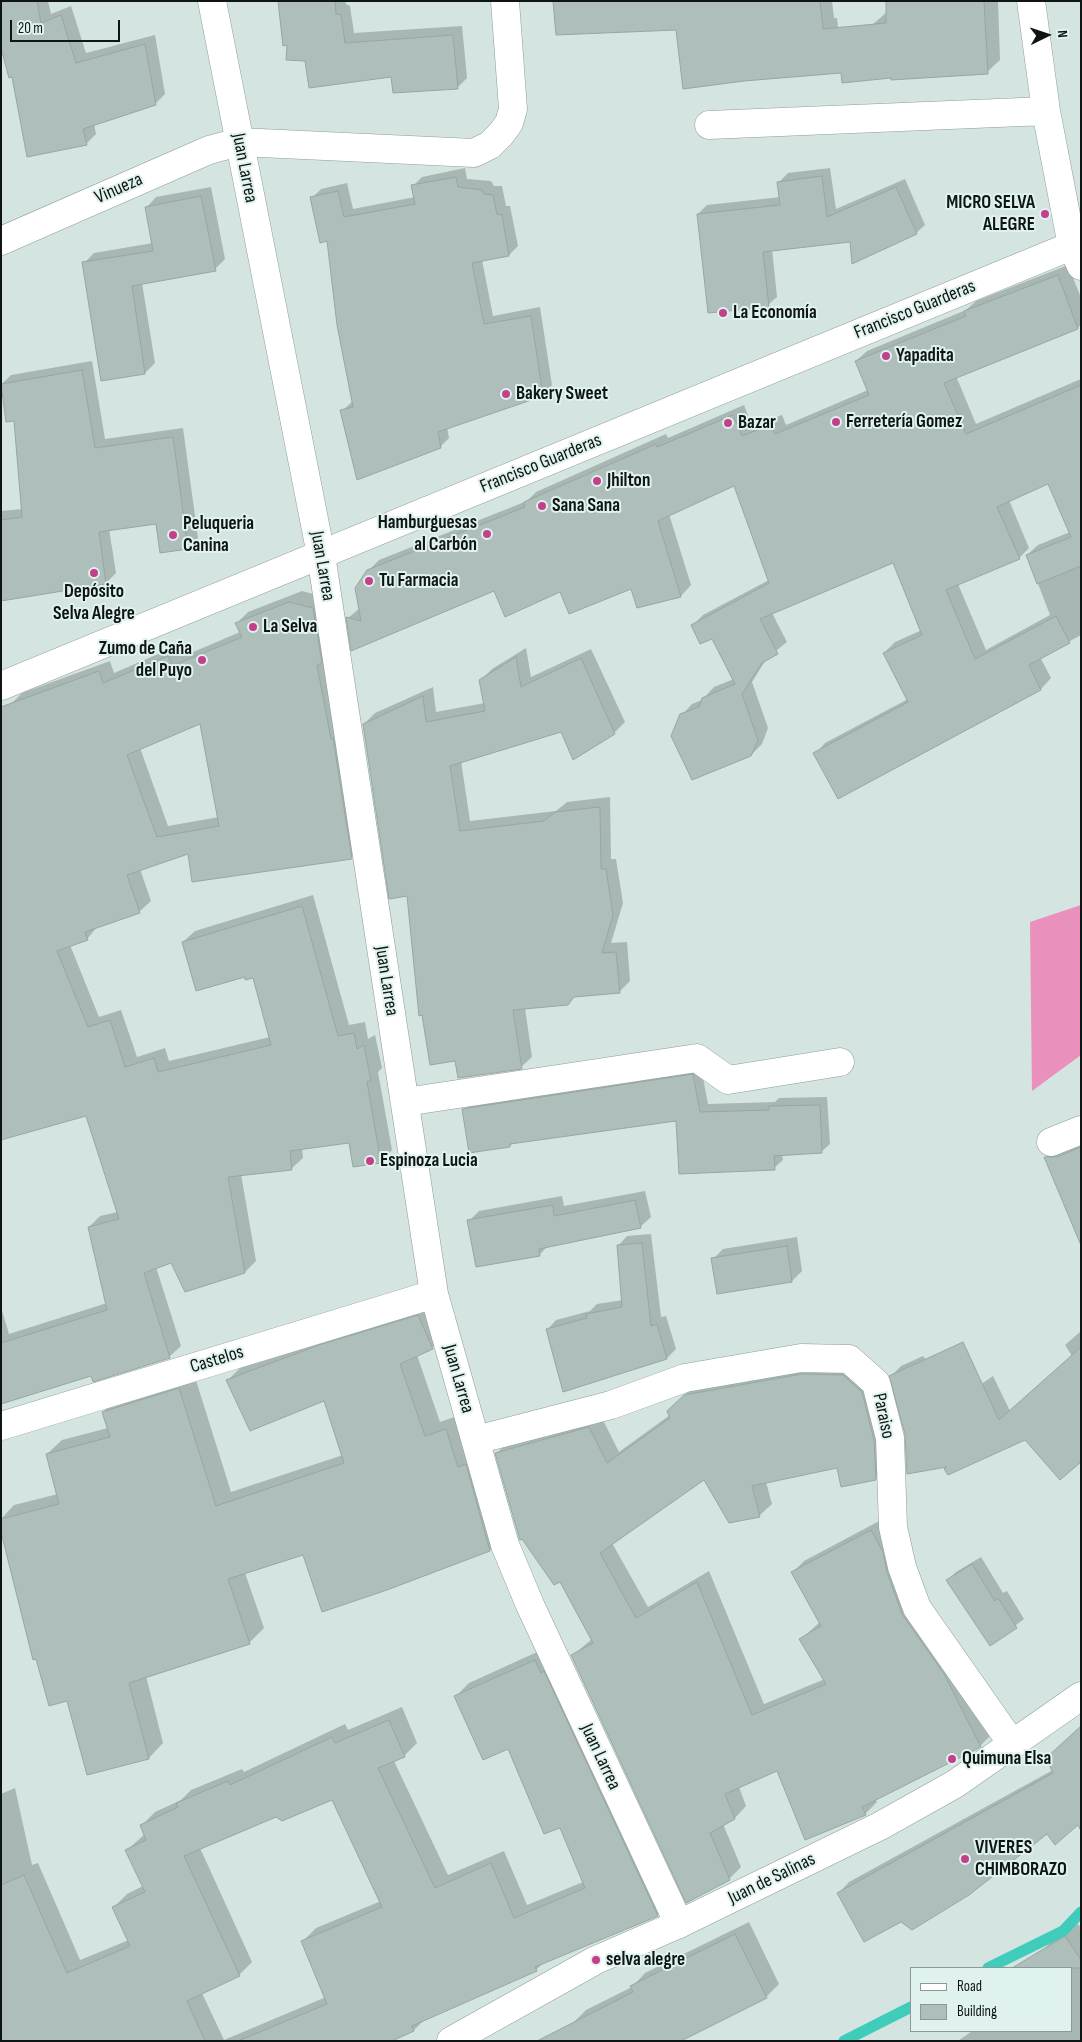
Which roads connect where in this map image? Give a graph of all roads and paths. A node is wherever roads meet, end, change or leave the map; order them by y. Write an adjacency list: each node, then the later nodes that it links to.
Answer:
1 (212, 1): 6 (street, Juan Larrea)
2 (505, 1): 6 (street, Vinueza)
3 (1031, 1): 4 (street)
4 (1046, 111): 5 (street); 8 (street)
5 (708, 125)
6 (239, 142): 7 (street, Vinueza); 9 (street, Juan Larrea)
7 (1, 241)
8 (1078, 252): 9 (street, Francisco Guarderas)
9 (321, 555): 10 (street, Francisco Guarderas); 12 (street, Juan Larrea)
10 (1, 686)
11 (840, 1062): 12 (street)
12 (404, 1102): 15 (street, Juan Larrea)
13 (1081, 1130): 14 (street)
14 (1050, 1142)
15 (434, 1294): 16 (street, Castelos); 17 (street, Juan Larrea)
16 (1, 1426)
17 (476, 1440): 19 (street, Paraiso); 20 (street, Juan Larrea)
18 (1081, 1696): 19 (street, Juan de Salinas)
19 (1013, 1745): 20 (street, Juan de Salinas)
20 (679, 1924): 21 (street, Juan de Salinas)
21 (451, 2041)

